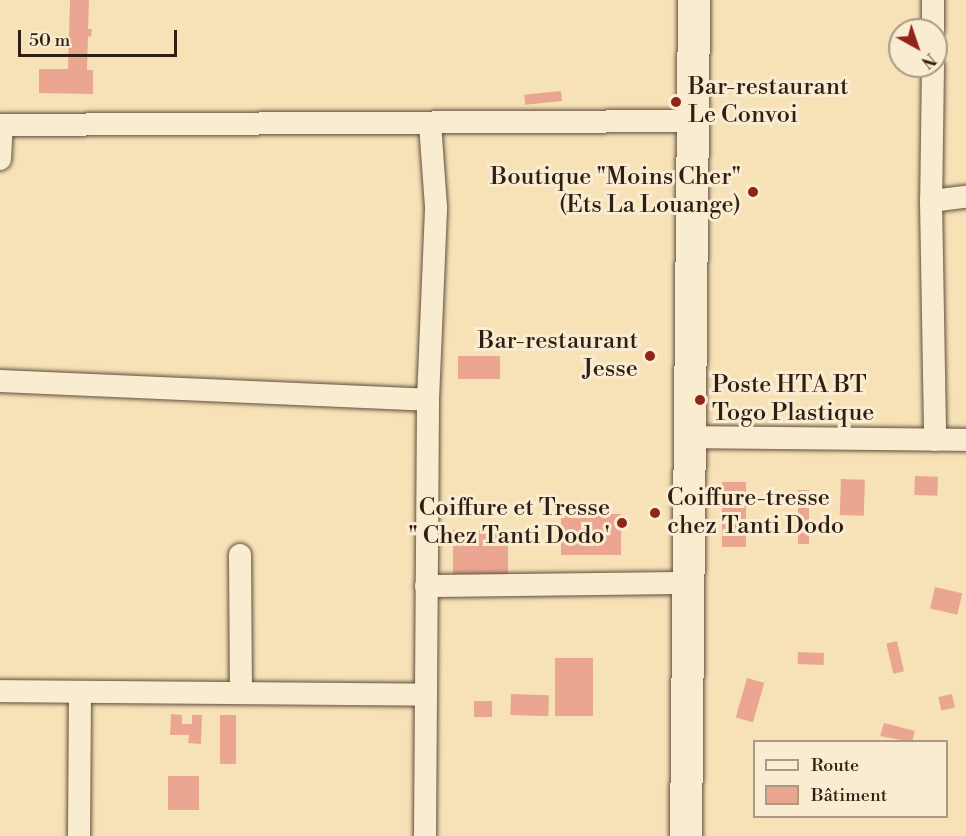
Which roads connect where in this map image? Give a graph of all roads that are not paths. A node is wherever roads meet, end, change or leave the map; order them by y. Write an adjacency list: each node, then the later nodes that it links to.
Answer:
1 (693, 0): 5 (street)
2 (933, 0): 3 (street)
3 (933, 18)
4 (933, 78): 10 (street)
5 (693, 121): 6 (street); 13 (street)
6 (430, 123): 7 (street); 12 (street)
7 (1, 125): 8 (street)
8 (0, 159)
9 (966, 197): 10 (street)
10 (931, 201): 14 (street)
11 (0, 381): 12 (street)
12 (428, 400): 18 (street)
13 (689, 437): 14 (street); 17 (street)
14 (935, 440): 15 (street)
15 (966, 440)
16 (240, 555): 20 (street)
17 (688, 583): 18 (street); 25 (street)
18 (426, 586): 22 (street)
19 (0, 691): 21 (street)
20 (241, 692): 21 (street); 22 (street)
21 (80, 693): 23 (street)
22 (426, 695): 24 (street)
23 (79, 836)
24 (425, 836)
25 (686, 836)

